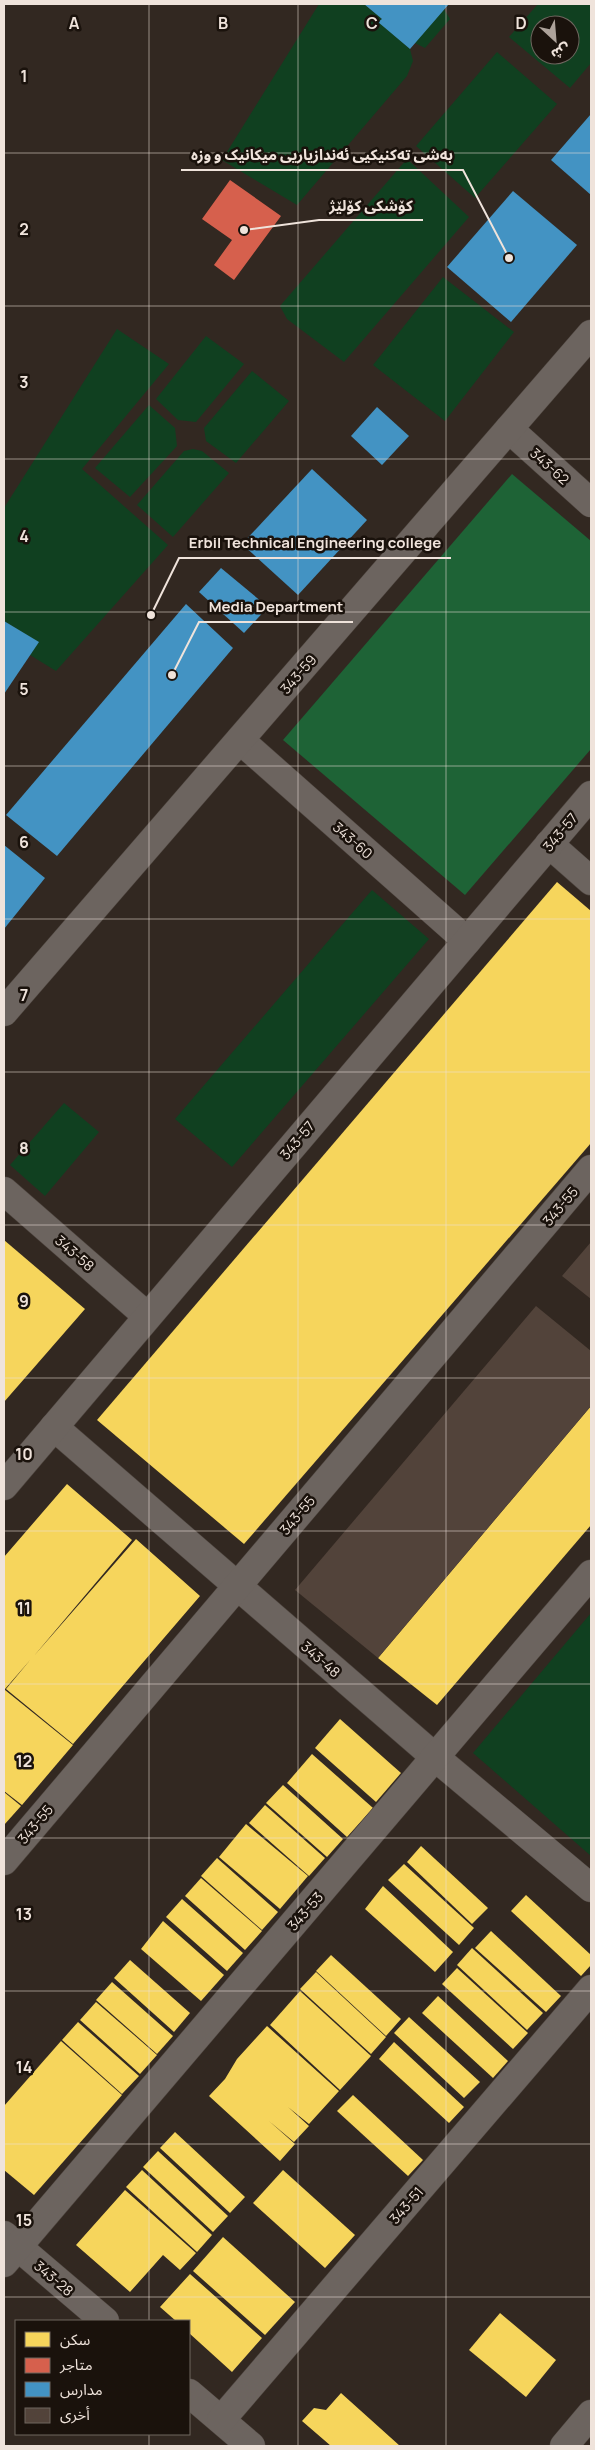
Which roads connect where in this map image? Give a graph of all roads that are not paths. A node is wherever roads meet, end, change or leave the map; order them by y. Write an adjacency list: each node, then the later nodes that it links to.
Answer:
1 (591, 334): 2 (street, 343-59)
2 (509, 429): 3 (street, 343-62); 4 (street, 343-59)
3 (591, 503)
4 (240, 740): 8 (street, 343-60); 9 (street, 343-59)
5 (591, 795): 6 (street, 343-57)
6 (549, 844): 7 (street); 8 (street, 343-57)
7 (591, 881)
8 (467, 941): 12 (street, 343-57)
9 (4, 1012)
10 (591, 1169): 16 (street, 343-55)
11 (4, 1190): 12 (street, 343-58)
12 (147, 1316): 13 (street, 343-57)
13 (54, 1427): 14 (street, 343-57); 16 (street, 343-48)
14 (4, 1486)
15 (591, 1574): 17 (street, 343-53)
16 (237, 1586): 17 (street, 343-48); 18 (street, 343-55)
17 (436, 1758): 19 (street, 343-48); 21 (street, 343-53)
18 (4, 1860)
19 (591, 1888)
20 (591, 1989): 25 (street, 343-51)
21 (8, 2248): 22 (street, 343-28)
22 (103, 2320)
23 (190, 2394): 25 (street)
24 (591, 2414): 27 (street)
25 (221, 2420): 26 (street)
26 (251, 2446)
27 (564, 2446)

